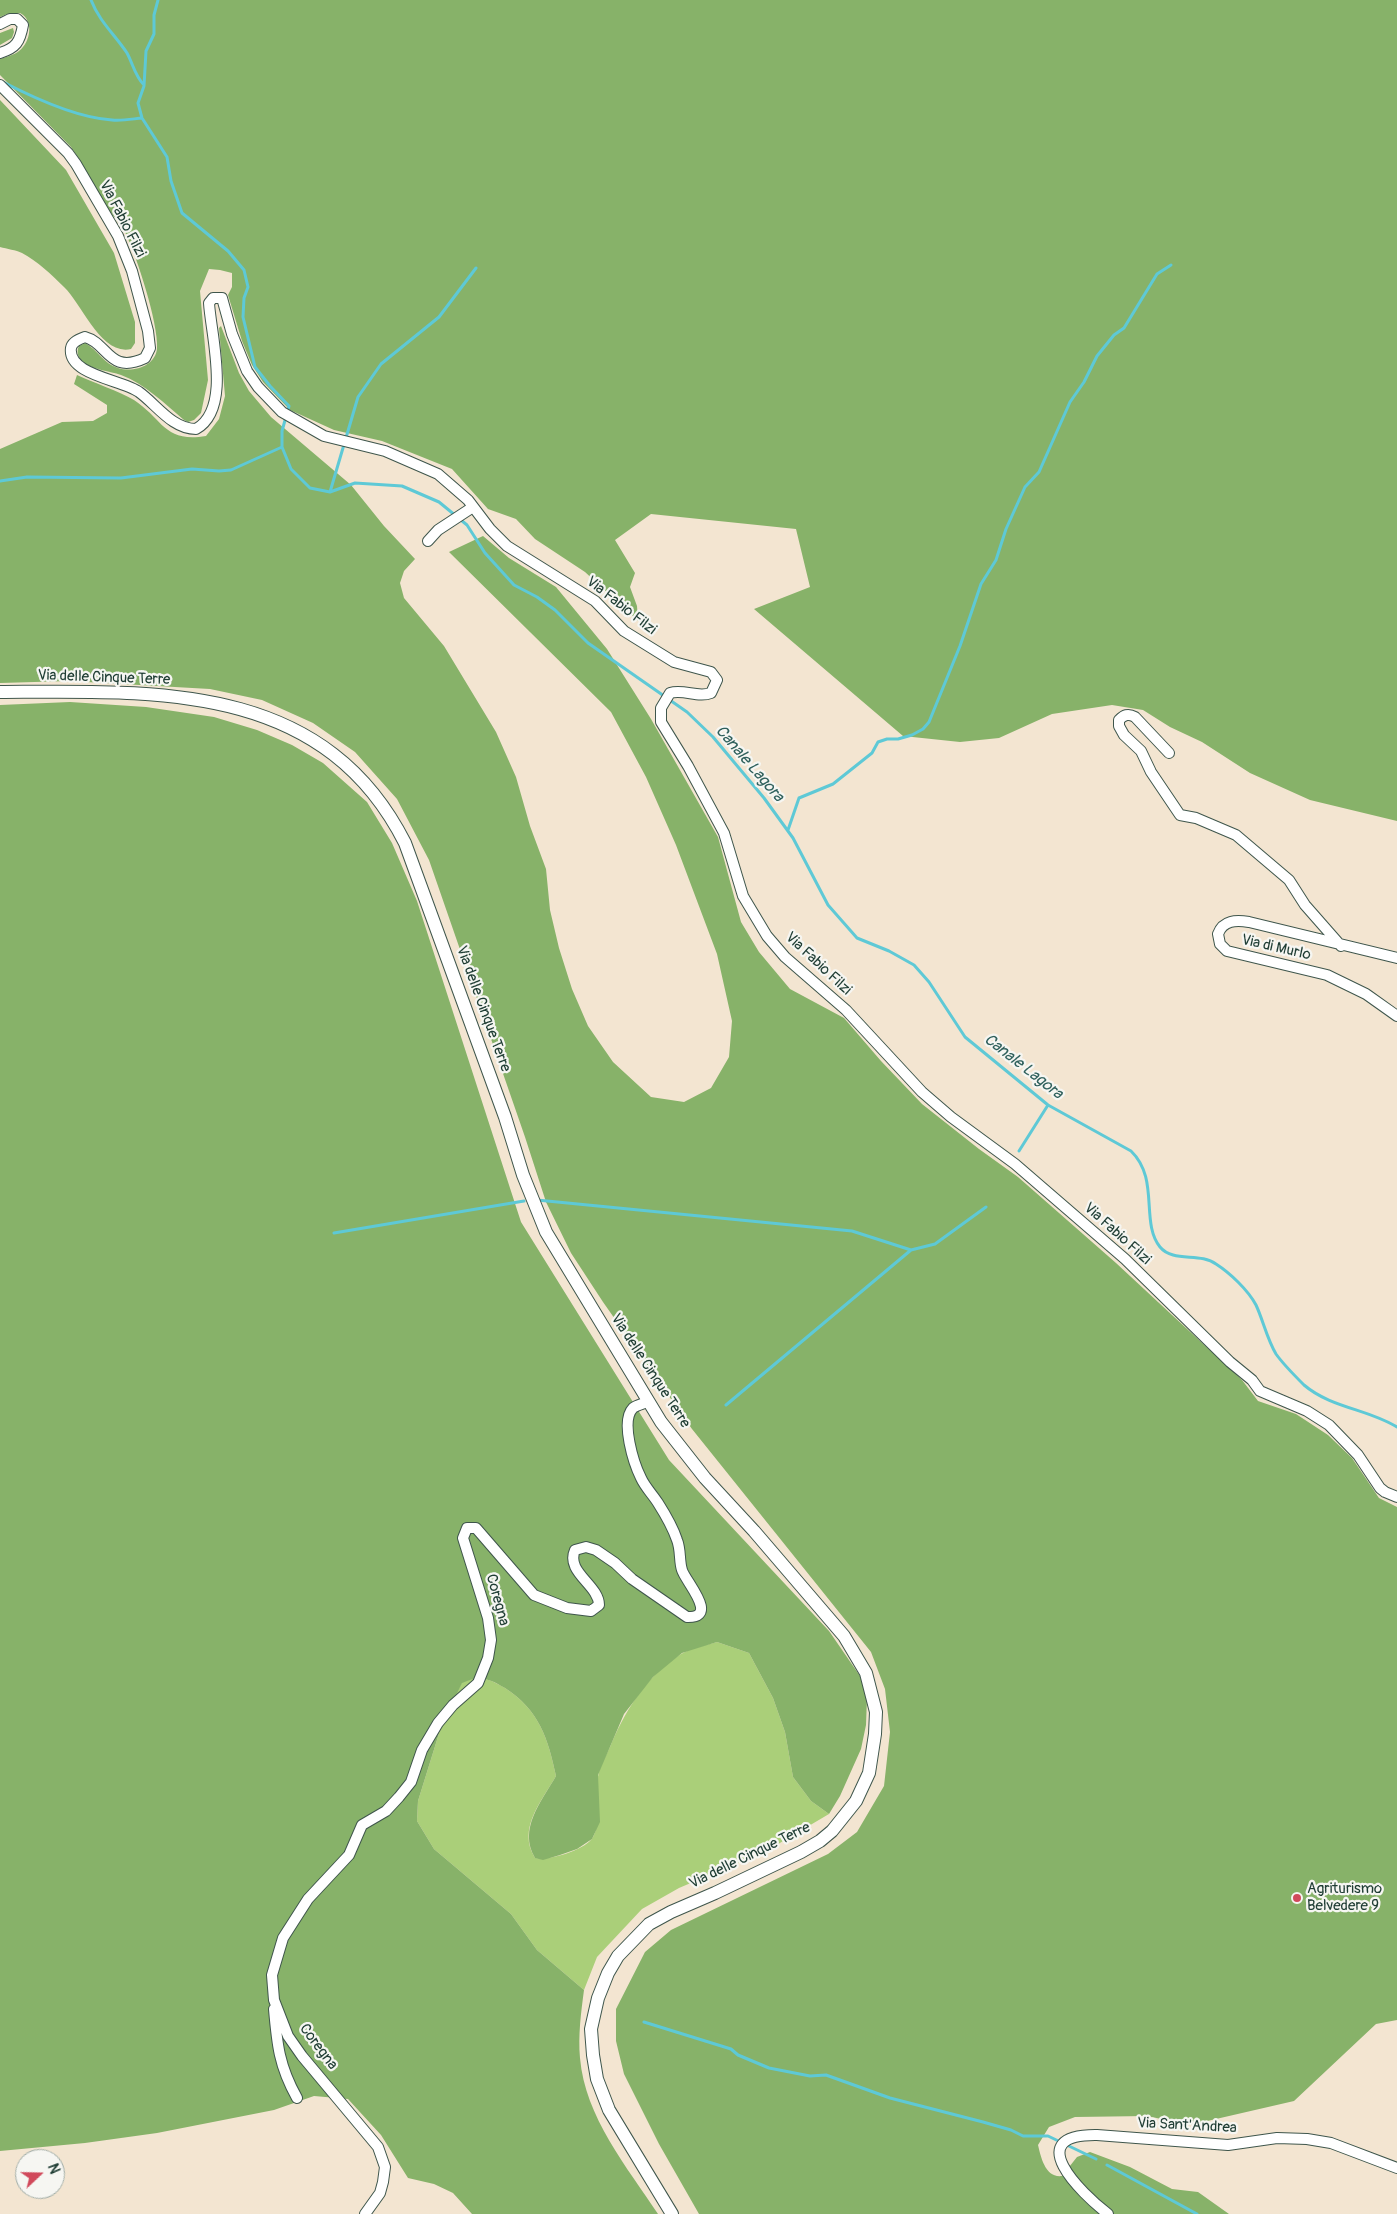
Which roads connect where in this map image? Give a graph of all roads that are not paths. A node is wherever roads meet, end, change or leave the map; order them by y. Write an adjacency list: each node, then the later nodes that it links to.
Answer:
1 (0, 24): 2 (street)
2 (0, 53)
3 (0, 85): 4 (street, Via Fabio Filzi)
4 (473, 508): 5 (street); 12 (street, Via Fabio Filzi)
5 (428, 541)
6 (0, 692): 11 (main road, Via delle Cinque Terre)
7 (1169, 753): 8 (street)
8 (1341, 946): 9 (street, Via di Murlo); 10 (street, Via di Murlo)
9 (1397, 958)
10 (1397, 1016)
11 (647, 1402): 13 (street, Coregna); 17 (main road, Via delle Cinque Terre)
12 (1397, 1497)
13 (274, 2000): 14 (street); 16 (street, Coregna)
14 (296, 2098)
15 (1397, 2168): 18 (street, Via Sant'Andrea)
16 (364, 2214)
17 (672, 2214)
18 (1108, 2214)

